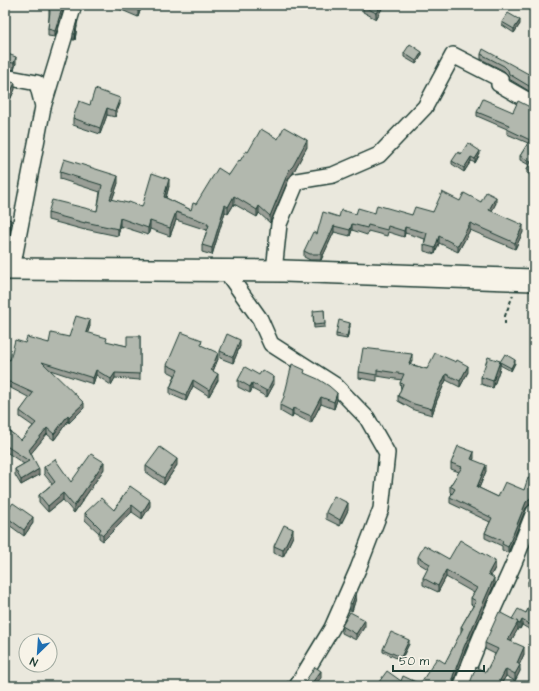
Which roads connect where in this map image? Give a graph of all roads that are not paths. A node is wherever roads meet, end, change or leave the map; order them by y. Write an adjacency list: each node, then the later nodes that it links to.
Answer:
1 (74, 5): 4 (street)
2 (5, 77): 4 (street)
3 (534, 104): 7 (street)
4 (43, 107): 5 (street)
5 (8, 269): 6 (street)
6 (225, 270): 7 (street); 10 (street)
7 (274, 271): 8 (street)
8 (527, 280)
9 (534, 512): 11 (street)
10 (297, 686)
11 (462, 686)

